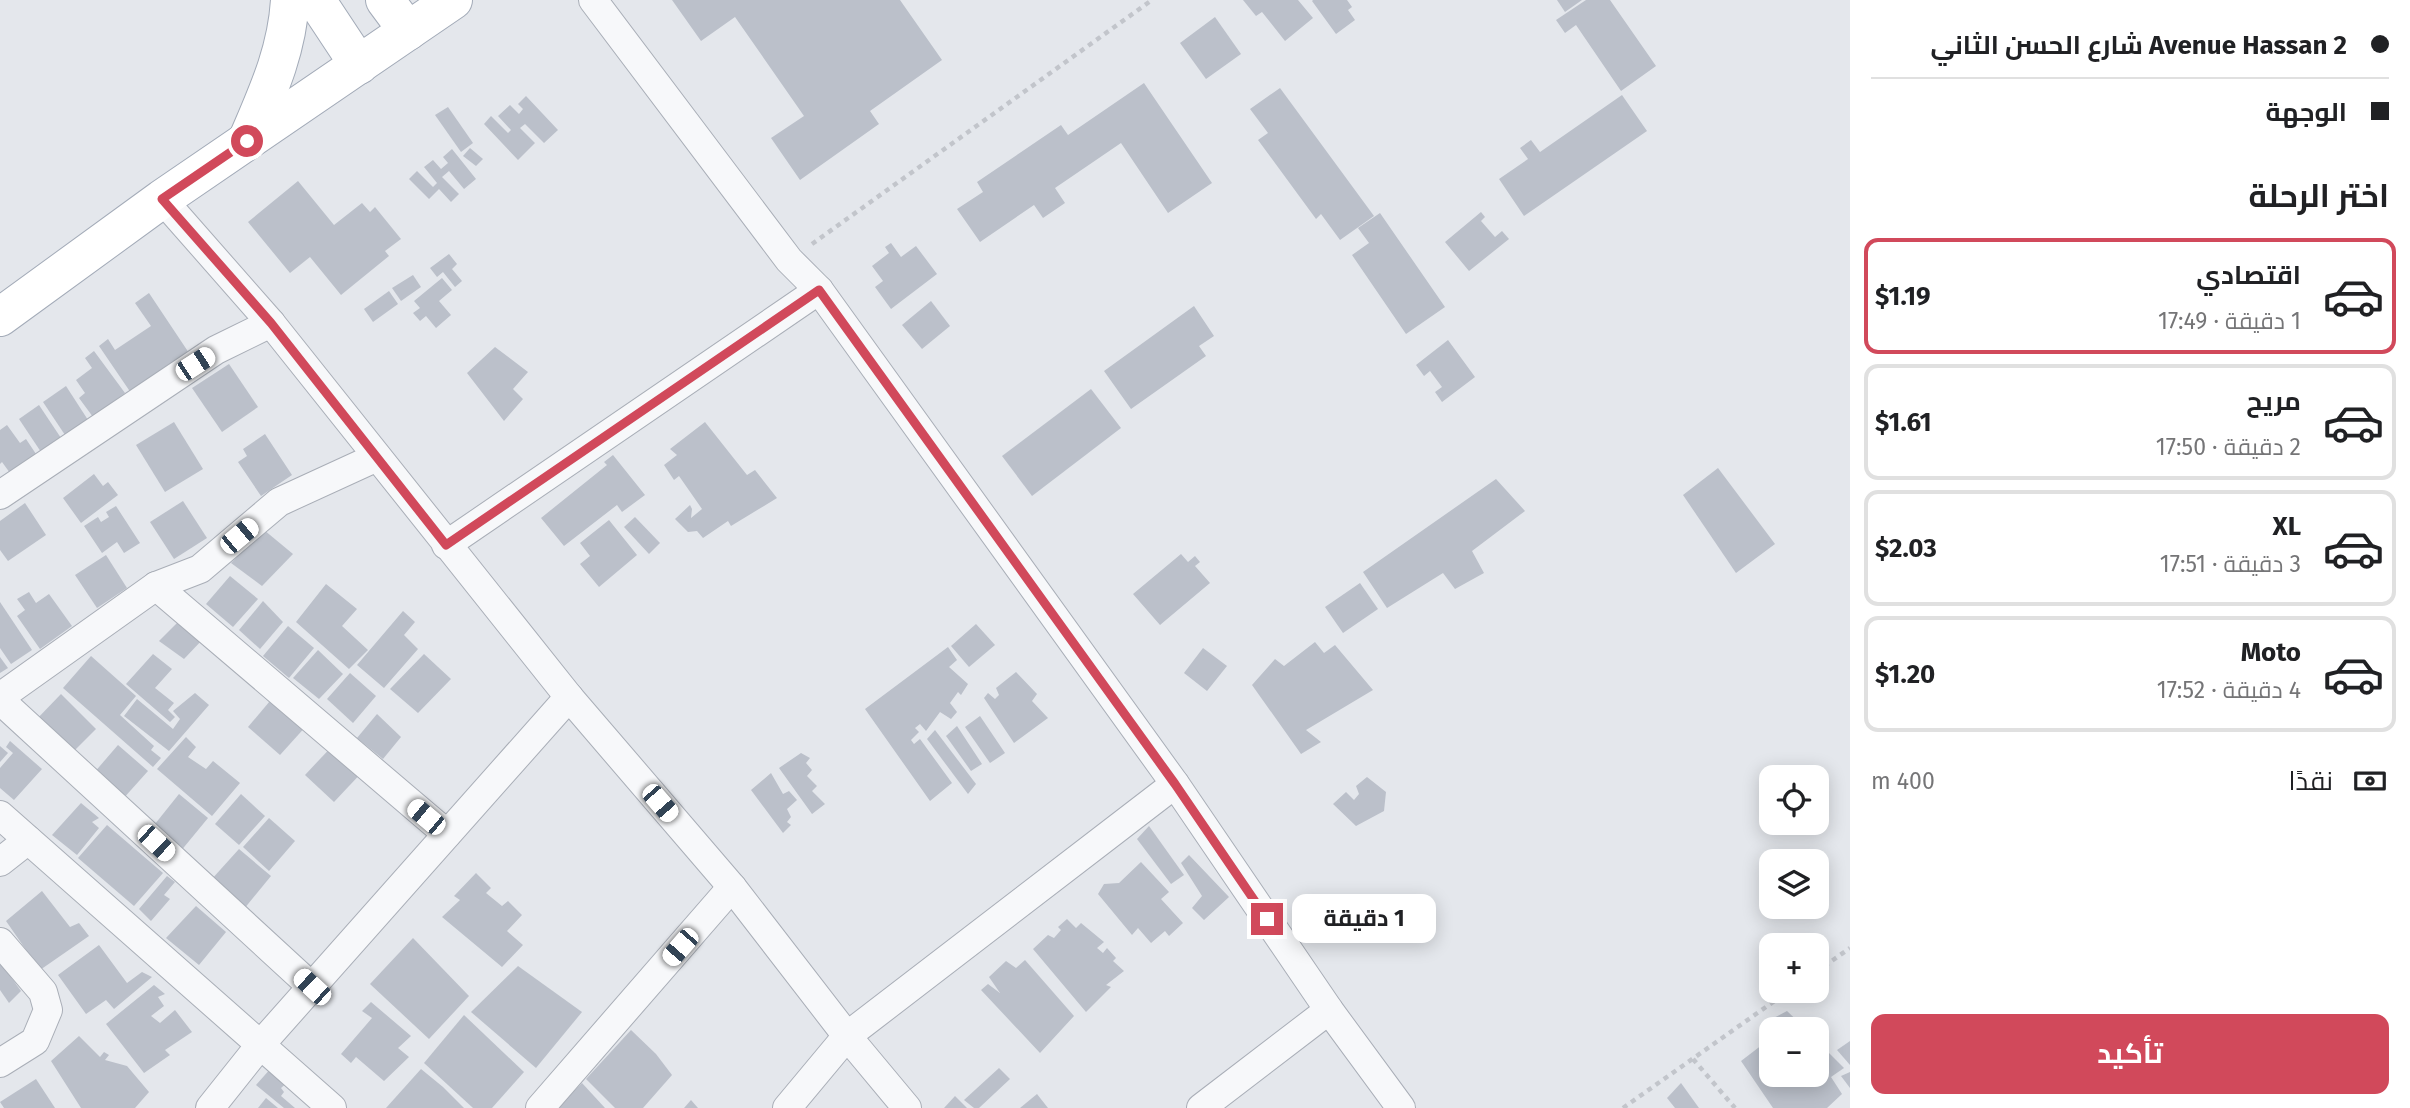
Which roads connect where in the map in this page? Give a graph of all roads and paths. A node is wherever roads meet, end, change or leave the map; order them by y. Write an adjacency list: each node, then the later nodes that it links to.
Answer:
1 (290, 0): 9 (main road)
2 (316, 0): 8 (main road)
3 (385, 0): 7 (main road)
4 (453, 0): 7 (main road)
5 (593, 0): 11 (street)
6 (1152, 0): 11 (path)
7 (408, 31): 8 (main road)
8 (359, 65): 9 (main road)
9 (247, 141): 10 (main road)
10 (162, 199): 13 (main road); 14 (street)
11 (789, 260): 12 (street)
12 (819, 290): 17 (street); 21 (street)
13 (0, 317)
14 (271, 323): 15 (street); 16 (street)
15 (377, 457): 17 (street); 18 (street)
16 (0, 495)
17 (446, 545): 19 (street)
18 (156, 586): 20 (street); 23 (street)
19 (569, 697): 23 (street); 26 (street)
20 (0, 699): 30 (street)
21 (1175, 784): 32 (street); 33 (street)
22 (0, 815): 24 (street)
23 (447, 834): 30 (street)
24 (27, 840): 25 (street); 34 (street)
25 (0, 862)
26 (732, 887): 33 (street); 39 (street)
27 (0, 942): 36 (street)
28 (1850, 948): 29 (path)
29 (1829, 963)
30 (312, 987): 34 (street)
31 (1772, 1003): 35 (path)
32 (1329, 1010): 42 (street); 43 (street)
33 (847, 1037): 40 (street); 41 (street)
34 (261, 1044): 37 (street); 38 (street)
35 (1693, 1059): 44 (path); 45 (path)
36 (0, 1063)
37 (210, 1108)
38 (332, 1108)
39 (540, 1108)
40 (787, 1108)
41 (907, 1108)
42 (1201, 1108)
43 (1401, 1108)
44 (1623, 1108)
45 (1734, 1108)

